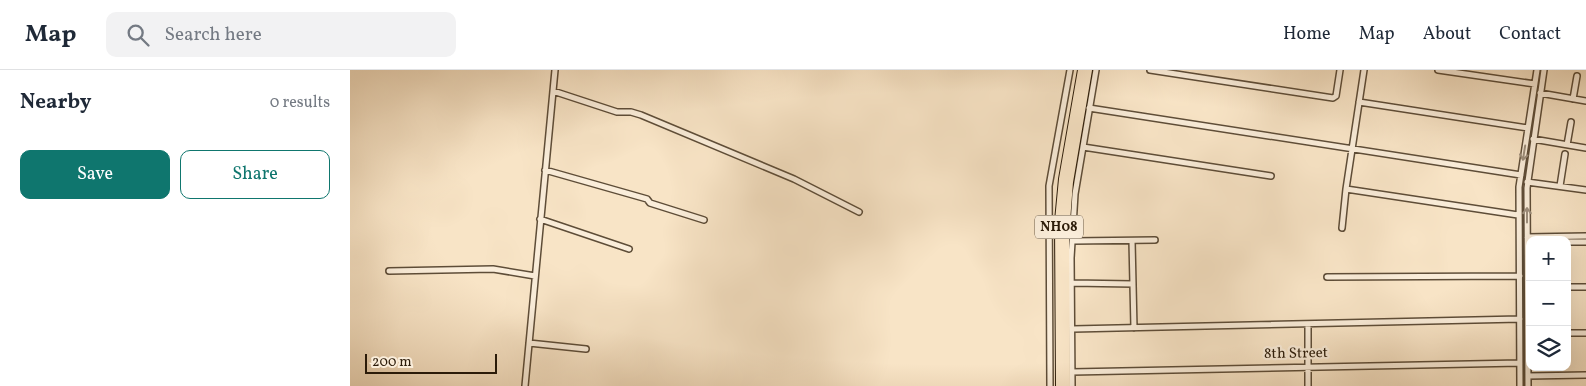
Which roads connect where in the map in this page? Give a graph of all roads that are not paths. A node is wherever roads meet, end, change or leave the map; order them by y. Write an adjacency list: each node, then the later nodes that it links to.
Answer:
1 (555, 70): 14 (street)
2 (1070, 70): 51 (street)
3 (1082, 70): 48 (highway, NH08)
4 (1088, 70): 80 (highway, NH08)
5 (1096, 70): 19 (street)
6 (1150, 70): 7 (street)
7 (1340, 70)
8 (1364, 70): 18 (street)
9 (1438, 70): 13 (street)
10 (1537, 70): 13 (street)
11 (1544, 70): 15 (street)
12 (1577, 76): 16 (street)
13 (1535, 84): 21 (street)
14 (552, 91): 28 (street); 37 (street)
15 (1540, 93): 16 (street); 22 (street)
16 (1573, 99): 17 (street)
17 (1586, 101)
18 (1359, 102): 21 (street); 25 (street)
19 (1089, 108): 24 (street); 25 (street)
20 (1571, 122): 23 (street)
21 (1528, 128): 29 (street, one-way to 29)
22 (1533, 139): 23 (street); 31 (street)
23 (1567, 145): 26 (street)
24 (1083, 147): 30 (street); 45 (street)
25 (1352, 148): 29 (street); 35 (street)
26 (1586, 148)
27 (1565, 154): 32 (street)
28 (545, 170): 39 (street); 40 (street)
29 (1521, 175): 33 (street)
30 (1271, 176)
31 (1527, 182): 32 (street); 34 (street)
32 (1560, 186): 36 (street)
33 (1519, 188): 34 (street); 38 (street)
34 (1526, 188): 42 (street, one-way to 34)
35 (1346, 189): 38 (street); 41 (street)
36 (1586, 190)
37 (859, 212)
38 (1518, 215): 55 (street)
39 (540, 220): 52 (street); 54 (street)
40 (704, 220)
41 (1342, 228)
42 (1528, 236)
43 (1586, 236): 44 (street)
44 (1571, 237)
45 (1073, 240): 47 (street); 59 (street)
46 (1155, 240): 47 (street)
47 (1132, 241): 60 (street)
48 (1059, 242): 51 (highway); 58 (highway, NH08)
49 (1571, 242): 50 (street)
50 (1586, 242)
51 (1049, 243): 57 (street)
52 (629, 249)
53 (389, 270): 54 (street)
54 (535, 276): 69 (street)
55 (1520, 276): 56 (street); 63 (street)
56 (1327, 277)
57 (1050, 281): 58 (highway); 78 (street)
58 (1058, 281): 79 (highway, NH08)
59 (1072, 283): 60 (street); 66 (street)
60 (1133, 284): 65 (street)
61 (1586, 287): 62 (street)
62 (1571, 288)
63 (1520, 320): 64 (street); 71 (street)
64 (1308, 324): 65 (street); 72 (street)
65 (1134, 328): 66 (street)
66 (1072, 329): 74 (street)
67 (1571, 333): 68 (street)
68 (1586, 333)
69 (529, 344): 70 (street); 77 (street)
70 (586, 349)
71 (1520, 363): 72 (street, 8th Street); 83 (street)
72 (1308, 366): 74 (street, 8th Street); 82 (street)
73 (1528, 371): 76 (street)
74 (1072, 372): 81 (street)
75 (1586, 375): 76 (street)
76 (1528, 376): 84 (street)
77 (525, 386)
78 (1050, 386)
79 (1060, 386)
80 (1066, 386)
81 (1072, 386)
82 (1308, 386)
83 (1520, 386)
84 (1528, 386)

